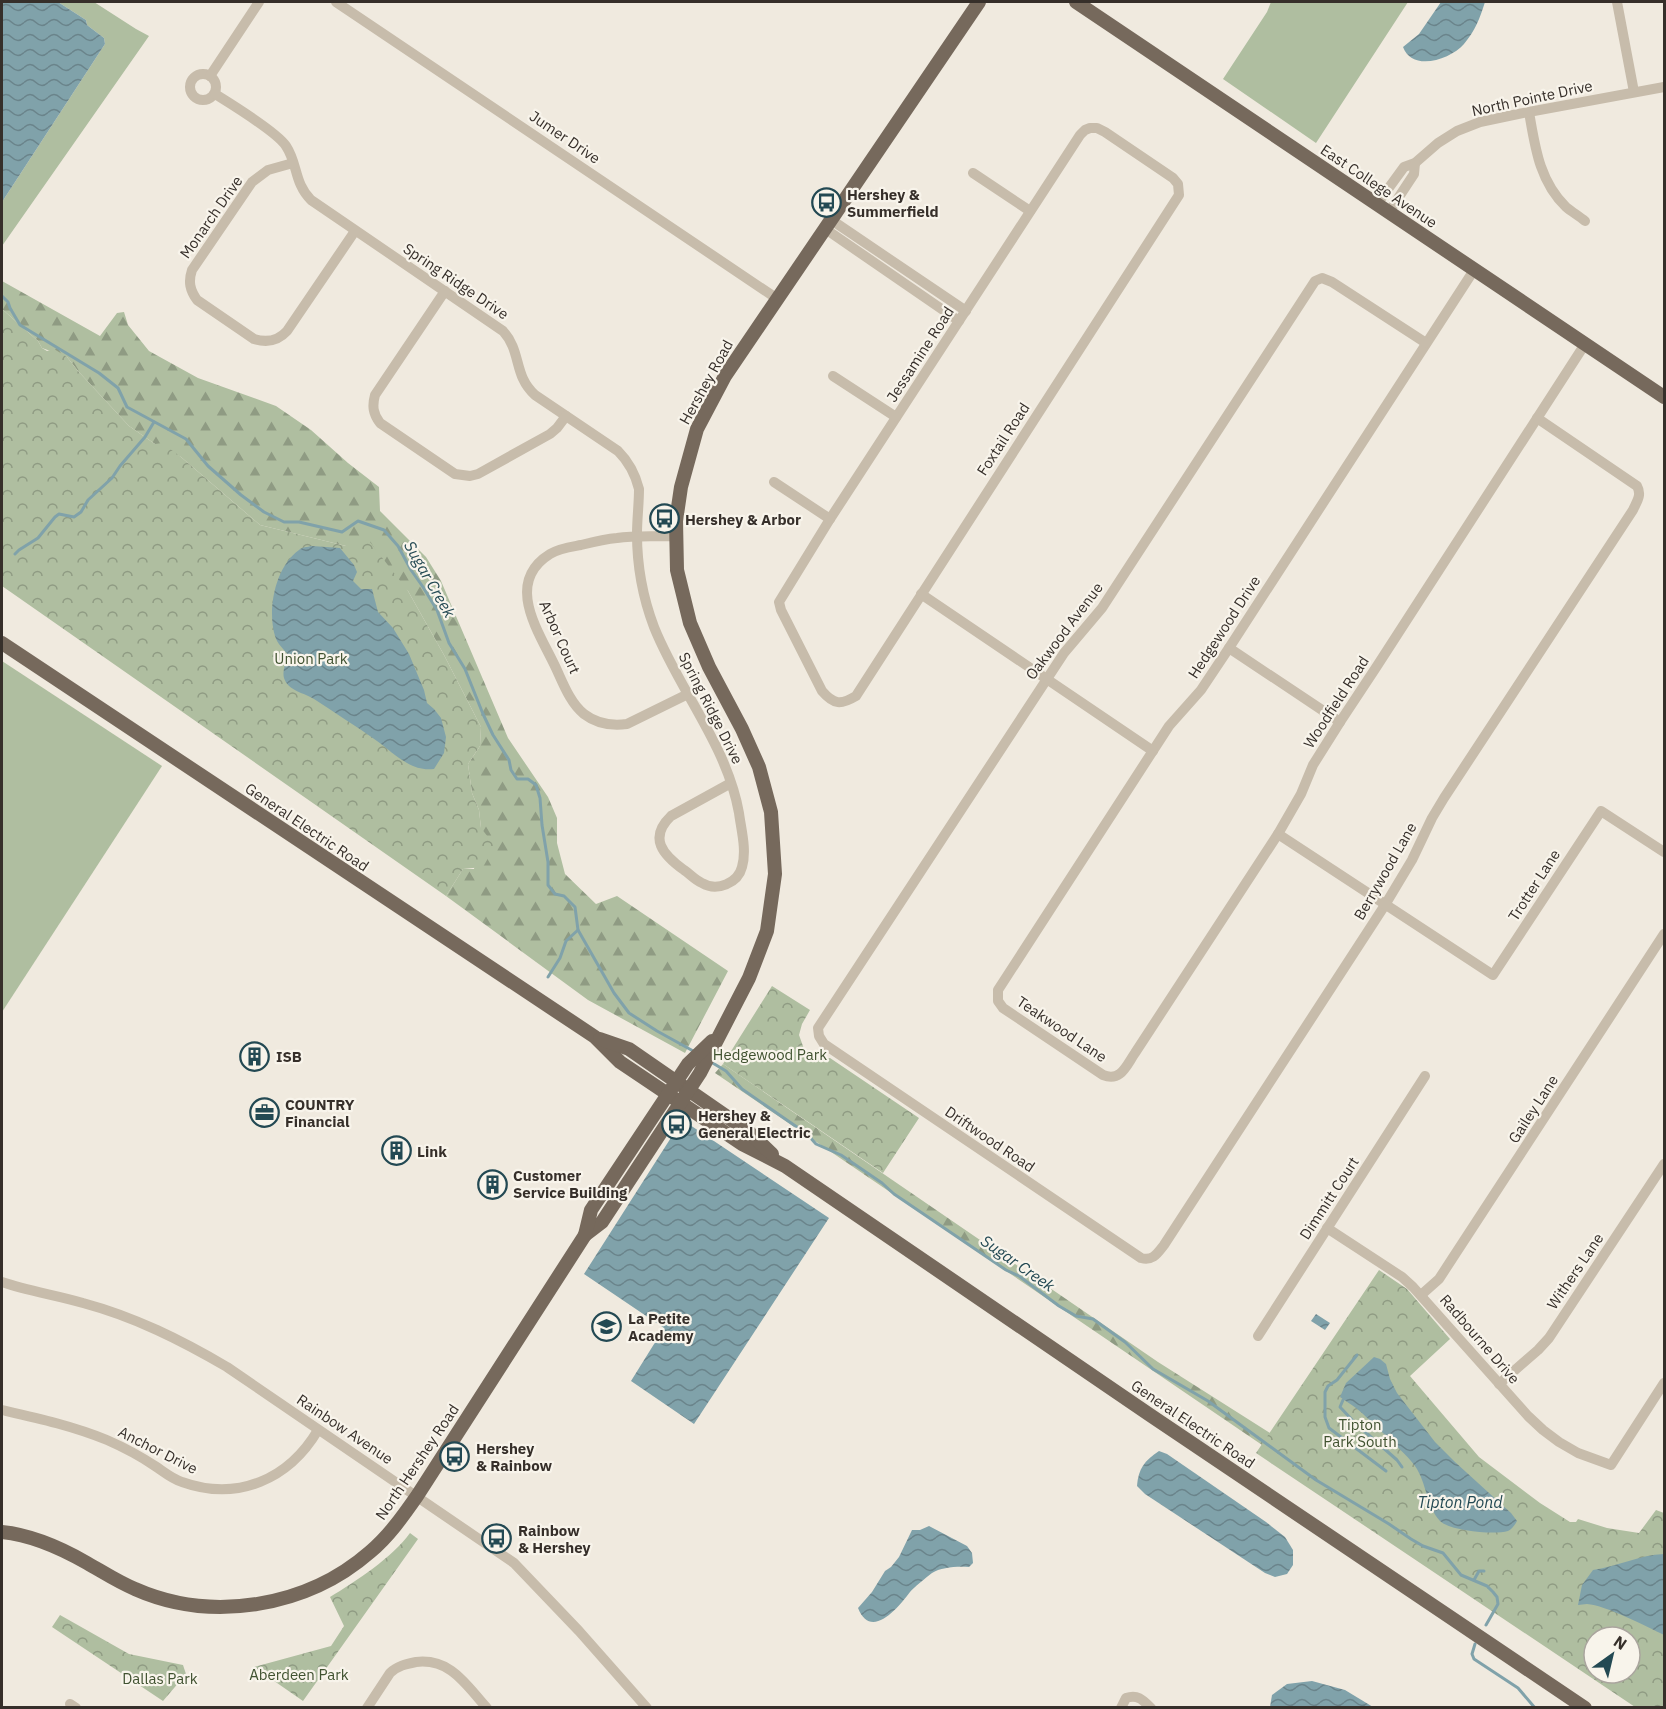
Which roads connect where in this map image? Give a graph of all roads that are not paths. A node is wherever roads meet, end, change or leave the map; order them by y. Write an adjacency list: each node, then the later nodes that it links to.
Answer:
1 (259, 2): 6 (street)
2 (336, 2): 24 (street, Jumer Drive)
3 (979, 2): 19 (main road, Hershey Road)
4 (1076, 2): 15 (main road, East College Avenue)
5 (1617, 2): 8 (street)
6 (210, 76): 9 (street); 9 (street)
7 (1665, 87): 8 (street, North Pointe Drive)
8 (1634, 92): 10 (street, North Pointe Drive)
9 (215, 94): 12 (street, Spring Ridge Drive)
10 (1529, 112): 11 (street, North Pointe Drive); 18 (street)
11 (1415, 162): 15 (street, North Pointe Drive); 17 (street, North Pointe Drive)
12 (293, 163): 20 (street, Spring Ridge Drive); 20 (street, Monarch Drive)
13 (972, 173): 16 (street)
14 (1179, 190): 16 (street, Jessamine Road); 38 (street, Foxtail Road)
15 (1377, 204): 17 (main road, East College Avenue)
16 (1030, 211): 25 (street, Jessamine Road)
17 (1389, 212): 22 (main road, East College Avenue)
18 (1585, 221)
19 (827, 224): 21 (street); 24 (main road, Hershey Road)
20 (355, 231): 23 (street, Spring Ridge Drive)
21 (885, 264): 25 (street); 26 (street)
22 (1474, 270): 27 (street, Hedgewood Drive); 28 (main road, East College Avenue)
23 (445, 291): 31 (street, Spring Ridge Drive); 31 (street)
24 (777, 298): 36 (main road, Hershey Road)
25 (966, 311): 26 (street, Jessamine Road)
26 (959, 321): 32 (street, Jessamine Road)
27 (1426, 343): 40 (street, Hedgewood Drive); 41 (street, Oakwood Avenue)
28 (1585, 344): 30 (main road, East College Avenue); 33 (street, Woodfield Road)
29 (834, 376): 32 (street)
30 (1665, 397)
31 (566, 416): 37 (street, Spring Ridge Drive)
32 (896, 417): 35 (street, Jessamine Road)
33 (1537, 418): 44 (street, Woodfield Road); 49 (street, Berrywood Lane)
34 (774, 482): 35 (street)
35 (830, 519): 43 (street, Jessamine Road)
36 (677, 536): 37 (street, Arbor Court); 52 (main road, Hershey Road)
37 (637, 537): 42 (street, Spring Ridge Drive); 42 (street, Arbor Court)
38 (921, 594): 41 (street); 43 (street, Foxtail Road)
39 (2, 643): 54 (main road, General Electric Road)
40 (1230, 648): 44 (street); 45 (street, Hedgewood Drive)
41 (1046, 679): 45 (street); 53 (street, Oakwood Avenue)
42 (688, 694): 46 (street, Spring Ridge Drive)
43 (847, 701)
44 (1340, 722): 47 (street, Woodfield Road)
45 (1153, 751): 51 (street, Hedgewood Drive)
46 (731, 783): 46 (street, Spring Ridge Drive)
47 (1278, 834): 49 (street); 56 (street, Woodfield Road)
48 (1665, 852): 49 (street, Trotter Lane)
49 (1385, 905): 65 (street, Berrywood Lane)
50 (1665, 934): 67 (street, Gailey Lane)
51 (997, 997): 56 (street, Teakwood Lane)
52 (720, 1034): 57 (main road, Hershey Road); 58 (main road, Hershey Road)
53 (819, 1036): 65 (street, Driftwood Road)
54 (595, 1037): 57 (main road, General Electric Road); 59 (main road, General Electric Road)
55 (1425, 1076): 63 (street, Dimmitt Court)
56 (1116, 1077)
57 (677, 1081): 58 (main road, General Electric Road); 59 (main road, North Hershey Road)
58 (690, 1090): 60 (main road, Hershey Road); 62 (main road, General Electric Road)
59 (668, 1094): 60 (main road, General Electric Road); 64 (main road, North Hershey Road)
60 (681, 1103): 62 (main road, General Electric Road); 64 (main road, North Hershey Road)
61 (1665, 1164): 70 (street, Withers Lane)
62 (785, 1166): 80 (main road, General Electric Road)
63 (1327, 1228): 67 (street, Radbourne Drive); 68 (street, Dimmitt Court)
64 (585, 1235): 73 (main road, North Hershey Road)
65 (1149, 1259)
66 (2, 1282): 72 (street, Rainbow Avenue)
67 (1421, 1295): 70 (street, Radbourne Drive)
68 (1258, 1336)
69 (1665, 1383): 70 (street, Radbourne Drive)
70 (1499, 1384)
71 (2, 1410): 72 (street, Anchor Drive)
72 (318, 1430): 73 (street, Rainbow Avenue)
73 (417, 1496): 74 (main road, North Hershey Road); 77 (street, Rainbow Avenue)
74 (2, 1532)
75 (367, 1707): 76 (street)
76 (487, 1707)
77 (647, 1707)
78 (1121, 1707): 79 (street)
79 (1151, 1707)
80 (1585, 1707)

